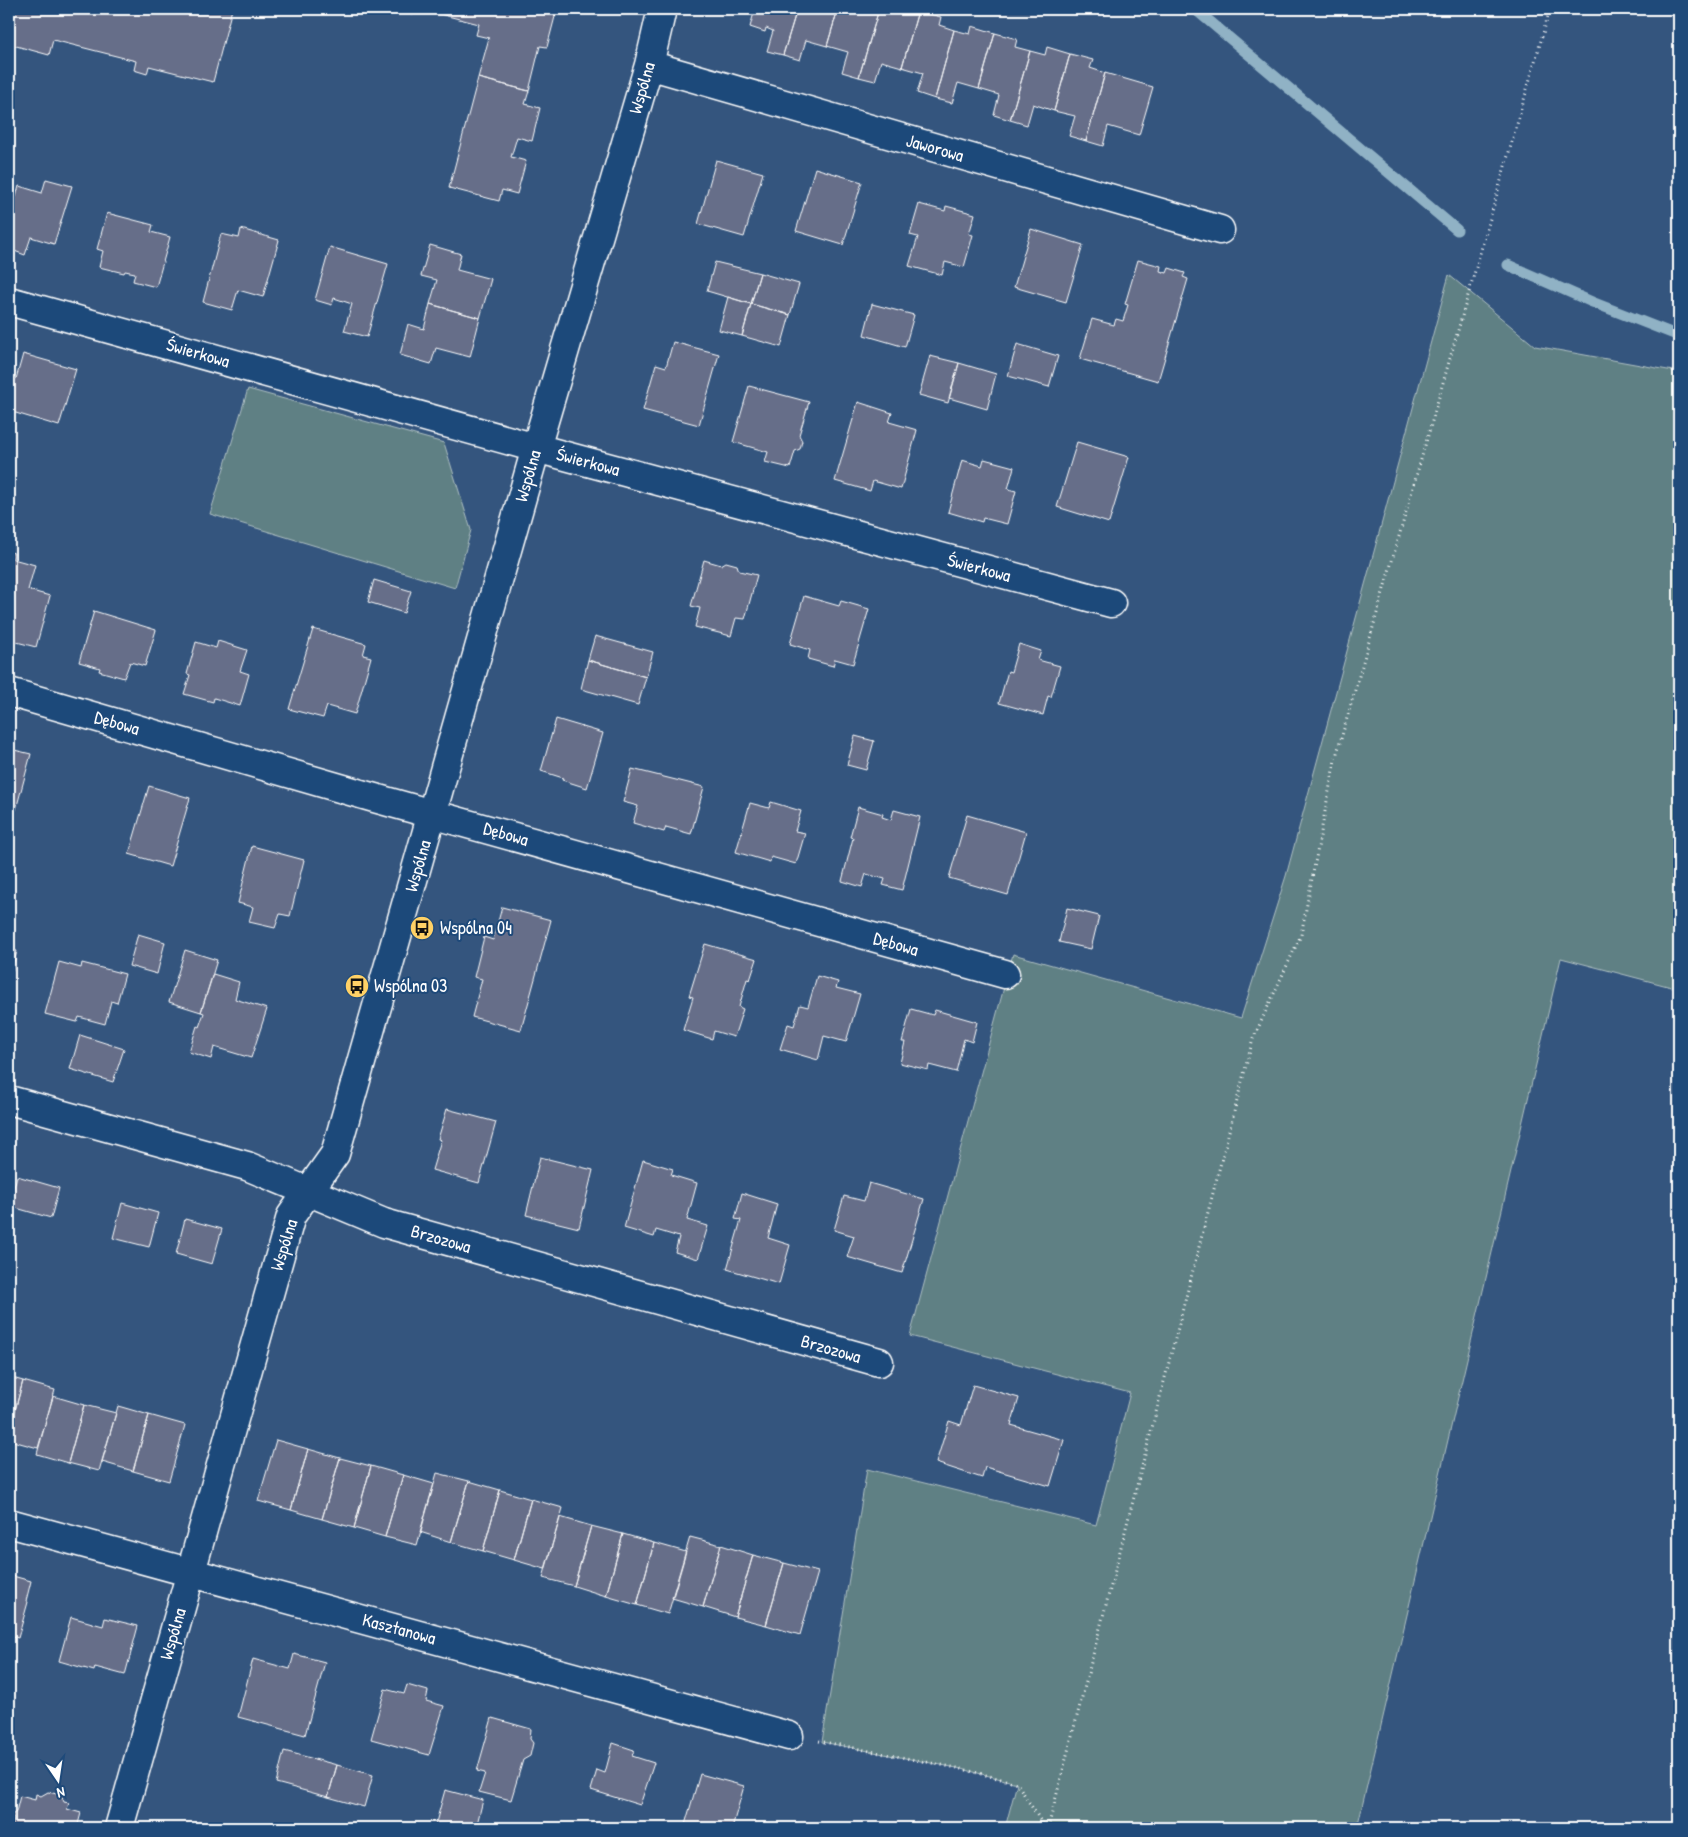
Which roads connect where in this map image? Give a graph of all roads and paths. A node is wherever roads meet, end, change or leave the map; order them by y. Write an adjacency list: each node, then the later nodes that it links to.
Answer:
1 (662, 9): 3 (street, Wspólna)
2 (1550, 9): 18 (path)
3 (649, 65): 4 (street, Jaworowa); 6 (street, Wspólna)
4 (1220, 230)
5 (9, 301): 6 (street, Świerkowa)
6 (536, 448): 7 (street, Świerkowa); 9 (street, Wspólna)
7 (1111, 604)
8 (9, 692): 9 (street, Dębowa)
9 (433, 813): 10 (street, Dębowa); 12 (street, Wspólna)
10 (1005, 974)
11 (9, 1100): 12 (street, Brzozowa)
12 (308, 1191): 13 (street, Brzozowa); 15 (street, Wspólna)
13 (879, 1362)
14 (9, 1523): 15 (street, Kasztanowa)
15 (191, 1573): 16 (street, Kasztanowa); 17 (street, Wspólna)
16 (789, 1736): 18 (path)
17 (119, 1828)
18 (1046, 1828)

